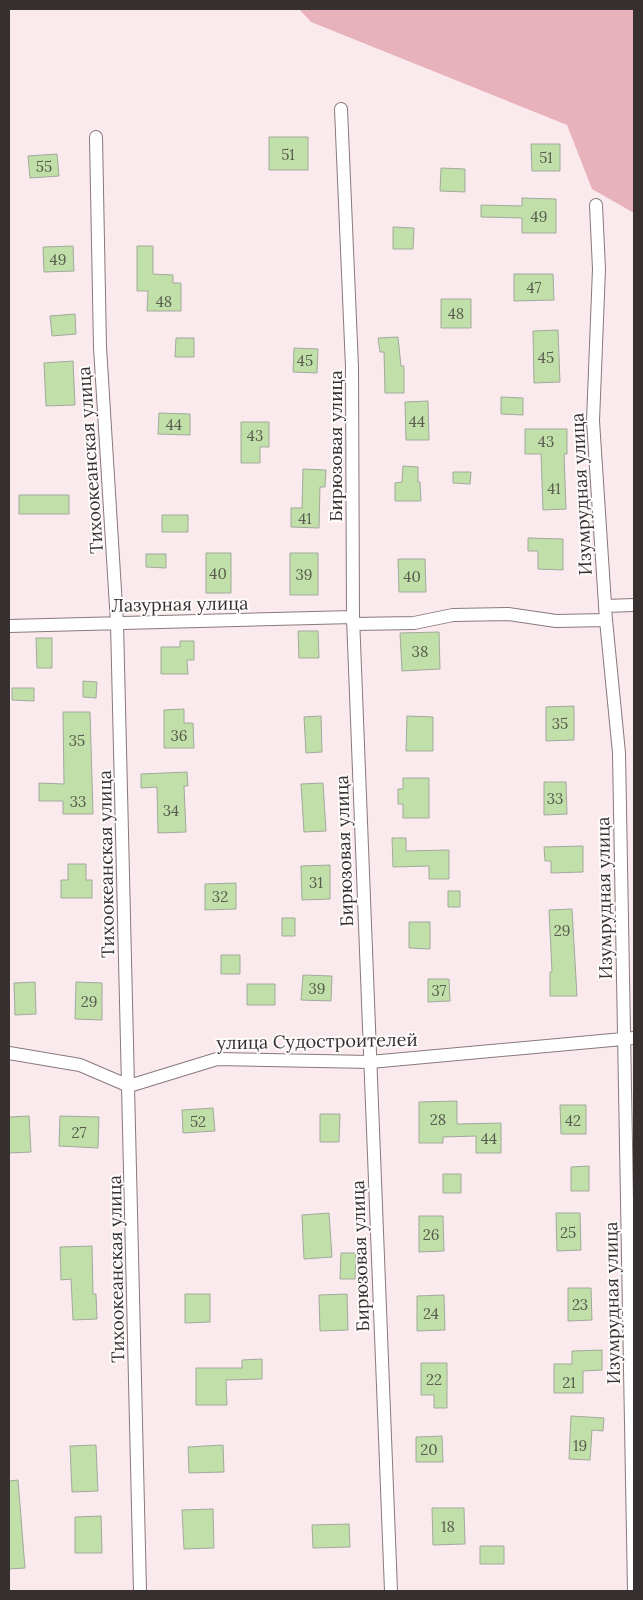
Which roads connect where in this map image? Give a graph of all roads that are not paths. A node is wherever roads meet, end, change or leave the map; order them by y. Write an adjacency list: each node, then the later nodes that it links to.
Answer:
1 (341, 109): 7 (street, Бирюзовая улица)
2 (96, 137): 8 (street, Тихоокеанская улица)
3 (596, 205): 5 (street, Изумрудная улица)
4 (634, 605): 5 (street)
5 (605, 606): 6 (street, Изумрудная улица)
6 (606, 620): 7 (street, Лазурная улица); 10 (street, Изумрудная улица)
7 (353, 621): 8 (street, Лазурная улица); 12 (street, Бирюзовая улица)
8 (117, 623): 9 (street, Лазурная улица); 13 (street, Тихоокеанская улица)
9 (9, 626)
10 (630, 1038): 12 (street, улица Судостроителей); 16 (street, Изумрудная улица)
11 (9, 1053): 13 (street)
12 (370, 1062): 13 (street, улица Судостроителей); 15 (street, Бирюзовая улица)
13 (129, 1086): 14 (street, Тихоокеанская улица)
14 (140, 1591)
15 (391, 1591)
16 (634, 1591)

